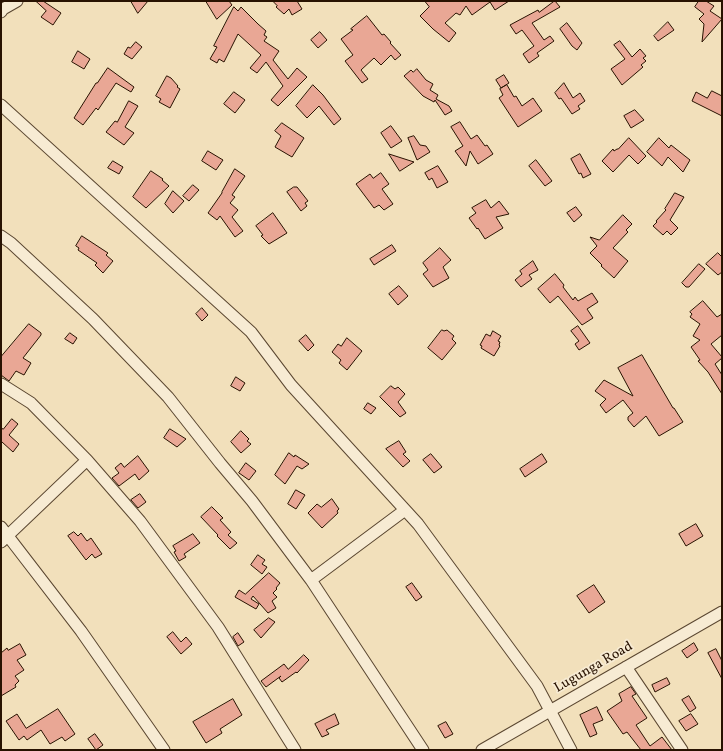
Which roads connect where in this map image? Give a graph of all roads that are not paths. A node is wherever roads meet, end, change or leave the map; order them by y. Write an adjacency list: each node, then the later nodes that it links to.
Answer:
1 (17, 1): 2 (street)
2 (1, 12)
3 (1, 105): 7 (street)
4 (1, 236): 9 (street)
5 (1, 384): 6 (street)
6 (87, 460): 8 (street); 14 (street)
7 (405, 510): 9 (street); 12 (street)
8 (3, 535): 13 (street)
9 (311, 580): 15 (street)
10 (722, 612): 11 (street, Lugunga Road)
11 (626, 667): 12 (street, Lugunga Road); 18 (street)
12 (550, 711): 16 (street, Lugunga Road); 17 (street)
13 (164, 750)
14 (295, 750)
15 (423, 750)
16 (482, 750)
17 (571, 750)
18 (682, 750)

